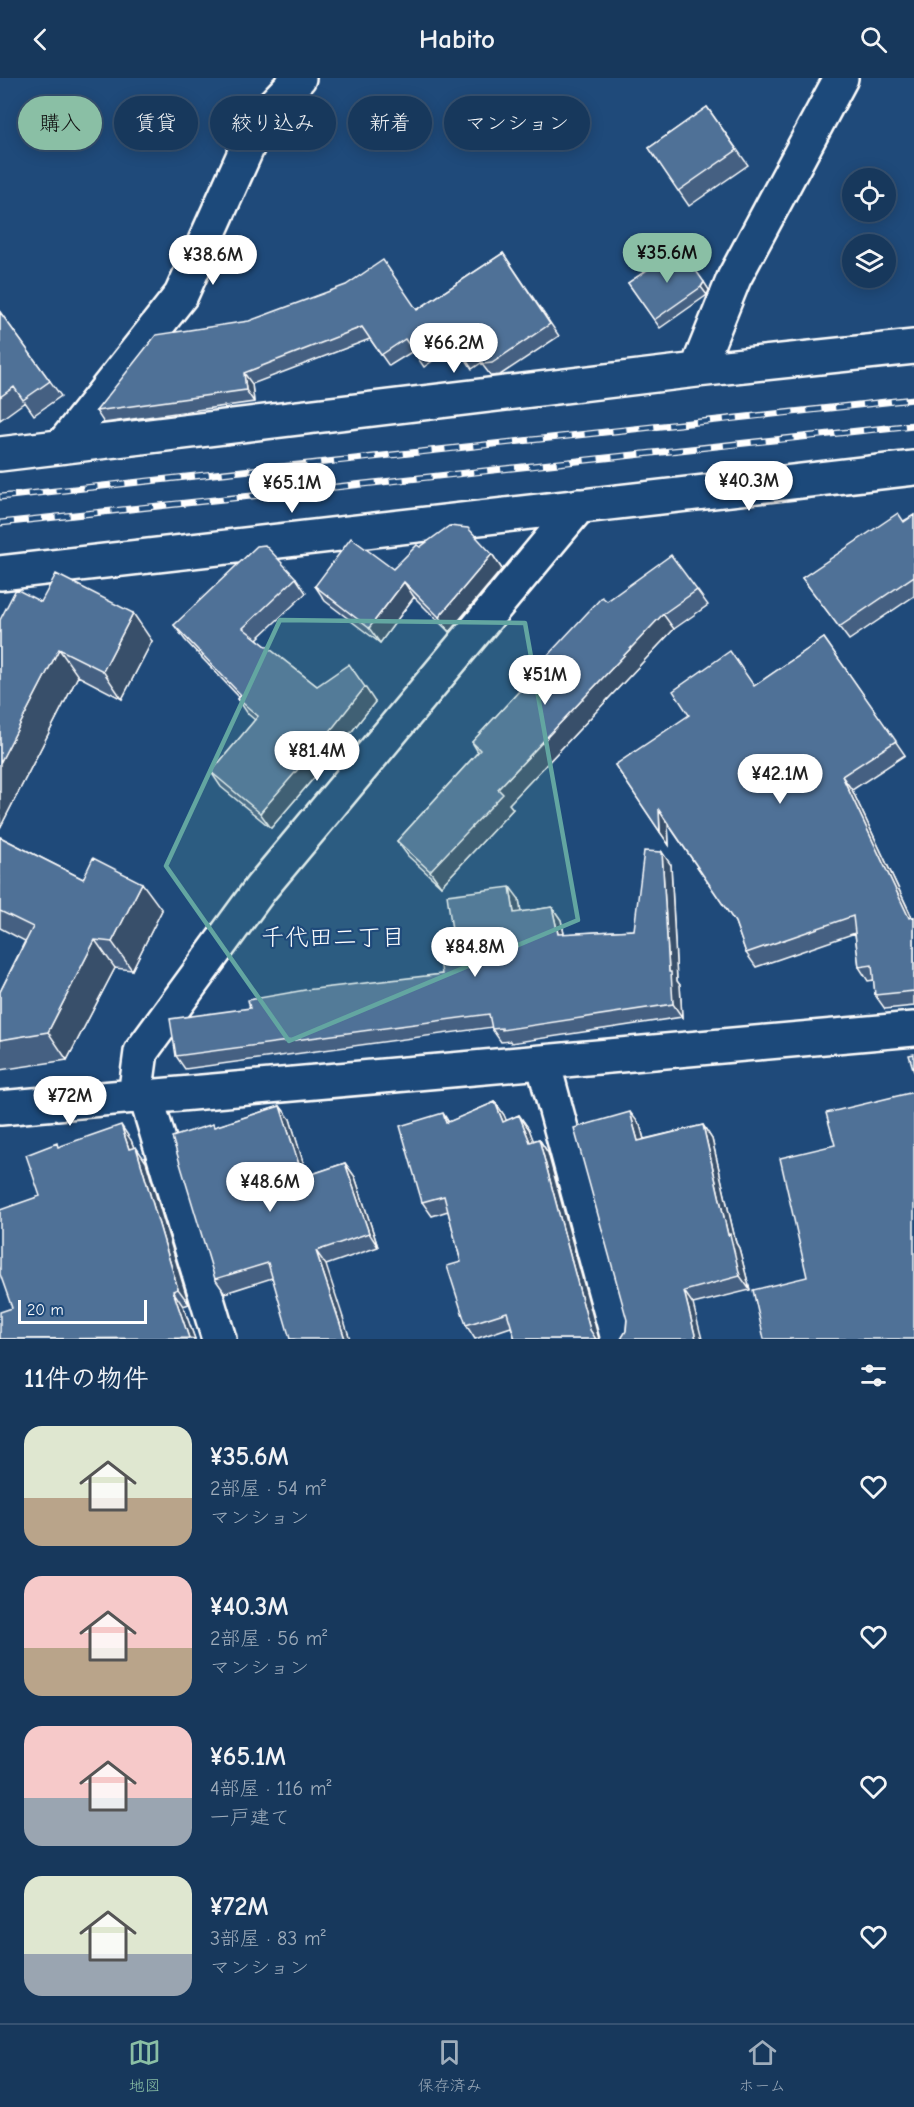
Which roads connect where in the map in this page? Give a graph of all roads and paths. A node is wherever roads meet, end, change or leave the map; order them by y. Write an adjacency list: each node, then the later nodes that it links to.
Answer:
1 (299, 78): 5 (street)
2 (841, 78): 4 (street)
3 (914, 347): 4 (street)
4 (697, 370): 5 (street)
5 (62, 446): 6 (street)
6 (0, 454)
7 (914, 468): 8 (street)
8 (579, 506): 9 (street); 12 (street)
9 (4, 579)
10 (914, 1029): 11 (street)
11 (543, 1062): 12 (street); 15 (street)
12 (140, 1096): 13 (street); 14 (street)
13 (0, 1108)
14 (219, 1339)
15 (618, 1339)

